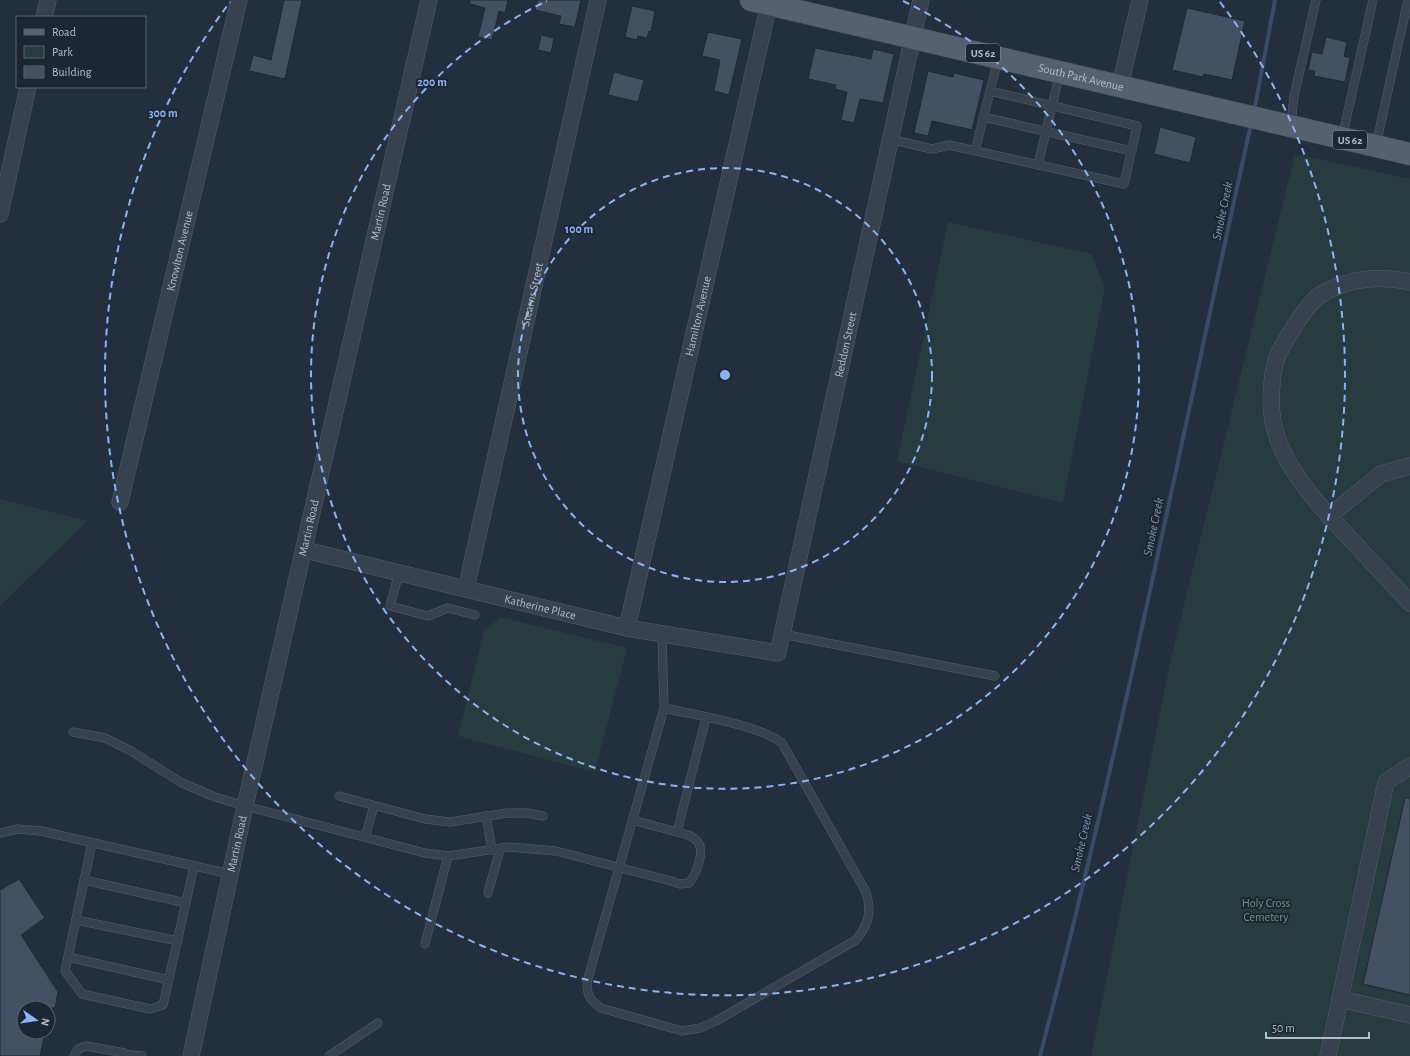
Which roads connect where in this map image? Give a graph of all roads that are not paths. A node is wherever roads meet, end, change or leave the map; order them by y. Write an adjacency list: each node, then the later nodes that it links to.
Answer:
1 (48, 0): 11 (street)
2 (239, 0): 32 (street, Knowlton Avenue)
3 (429, 0): 34 (street, Martin Road)
4 (598, 0): 36 (street, Stearns Street)
5 (921, 0): 12 (street, Reddon Street)
6 (1140, 0): 15 (street)
7 (1316, 0): 20 (lane)
8 (1373, 0): 22 (lane)
9 (1408, 0): 24 (lane)
10 (760, 2): 12 (main road, South Park Avenue / US 62); 39 (street, Hamilton Avenue)
11 (44, 16)
12 (912, 37): 13 (main road, South Park Avenue / US 62); 23 (street, Reddon Street)
13 (998, 57): 14 (main road, South Park Avenue / US 62); 17 (lane)
14 (1060, 71): 15 (main road, South Park Avenue / US 62); 18 (lane)
15 (1120, 86): 20 (main road, South Park Avenue / US 62)
16 (28, 88): 29 (street)
17 (990, 91): 18 (lane); 19 (lane)
18 (1052, 105): 21 (lane); 26 (lane)
19 (983, 117): 21 (lane); 25 (lane)
20 (1291, 126): 22 (main road, South Park Avenue / US 62)
21 (1046, 132): 26 (lane); 28 (lane)
22 (1342, 138): 24 (main road, South Park Avenue / US 62)
23 (890, 139): 25 (lane); 41 (street, Reddon Street)
24 (1376, 146): 27 (main road, South Park Avenue / US 62)
25 (975, 151): 28 (lane)
26 (1132, 151): 28 (lane)
27 (1410, 154)
28 (1038, 165)
29 (0, 214)
30 (1410, 282): 33 (street)
31 (1410, 466): 33 (street)
32 (120, 502)
33 (1329, 516): 37 (street)
34 (305, 550): 35 (street, Katherine Place); 49 (street, Martin Road)
35 (400, 573): 36 (street, Katherine Place); 38 (lane)
36 (466, 589): 39 (street, Katherine Place)
37 (1410, 603)
38 (475, 615)
39 (627, 628): 40 (street, Katherine Place)
40 (662, 634): 42 (street, Katherine Place); 44 (lane)
41 (782, 634): 42 (street, Reddon Street); 43 (lane)
42 (778, 653)
43 (995, 676)
44 (664, 708): 45 (lane); 53 (lane)
45 (706, 718): 54 (lane); 61 (lane)
46 (73, 732): 49 (lane)
47 (1410, 766): 71 (street)
48 (339, 796): 50 (lane)
49 (245, 806): 56 (lane); 62 (street, Martin Road)
50 (374, 806): 51 (lane); 56 (lane)
51 (486, 816): 52 (lane); 58 (lane)
52 (544, 816)
53 (632, 820): 54 (lane); 61 (lane)
54 (677, 832): 61 (lane)
55 (0, 833): 57 (lane)
56 (365, 838): 59 (lane)
57 (92, 843): 60 (lane); 63 (lane)
58 (496, 850): 59 (lane); 61 (lane); 64 (lane)
59 (448, 856): 68 (lane)
60 (194, 866): 62 (lane); 65 (lane)
61 (619, 868)
62 (230, 874): 75 (street, Martin Road)
63 (84, 880): 65 (lane); 66 (lane)
64 (488, 893)
65 (186, 903): 67 (lane)
66 (76, 920): 67 (lane); 69 (lane)
67 (178, 941): 70 (lane)
68 (425, 944)
69 (68, 957): 70 (lane); 70 (lane)
70 (169, 980)
71 (1340, 999): 72 (street); 79 (street)
72 (1410, 1015)
73 (378, 1023): 78 (lane)
74 (121, 1055): 76 (lane); 77 (lane)
75 (195, 1055)
76 (74, 1056)
77 (142, 1056)
78 (328, 1056)
79 (1328, 1056)

